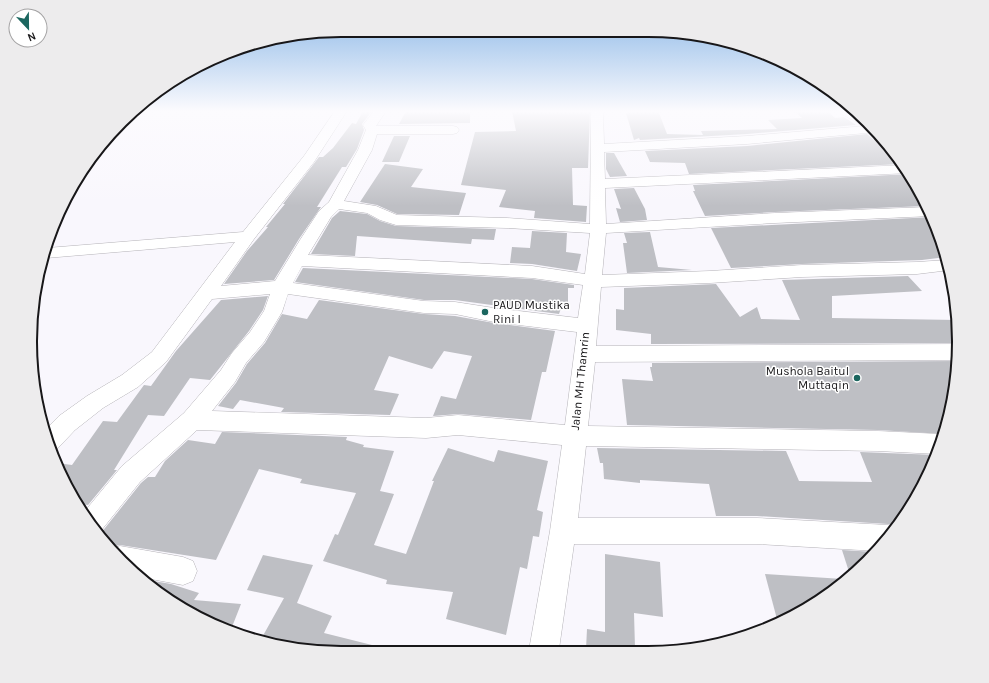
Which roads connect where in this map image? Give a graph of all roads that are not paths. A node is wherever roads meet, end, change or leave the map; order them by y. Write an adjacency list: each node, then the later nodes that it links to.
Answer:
1 (319, 143): 11 (street)
2 (367, 143): 8 (street)
3 (598, 143): 5 (street, Jalan MH Thamrin)
4 (693, 143): 5 (street)
5 (598, 148): 7 (street, Jalan MH Thamrin)
6 (900, 170): 7 (street)
7 (598, 184): 10 (street, Jalan MH Thamrin)
8 (335, 204): 10 (street); 13 (street)
9 (923, 212): 10 (street)
10 (598, 229): 15 (street, Jalan MH Thamrin)
11 (248, 236): 12 (street); 17 (street)
12 (50, 253)
13 (297, 260): 15 (street); 16 (street)
14 (943, 266): 15 (street)
15 (594, 281): 18 (street, Jalan MH Thamrin)
16 (281, 287): 17 (street); 18 (street); 21 (street)
17 (206, 293): 23 (street)
18 (587, 326): 20 (street, Jalan MH Thamrin)
19 (951, 352): 20 (street)
20 (586, 354): 22 (street, Jalan MH Thamrin)
21 (192, 420): 22 (street); 25 (street)
22 (574, 436): 24 (street); 26 (street, Jalan MH Thamrin)
23 (53, 438)
24 (934, 444)
25 (94, 519)
26 (563, 531): 27 (street); 30 (street, Jalan MH Thamrin)
27 (880, 538)
28 (132, 562): 29 (street)
29 (183, 571)
30 (545, 646)

